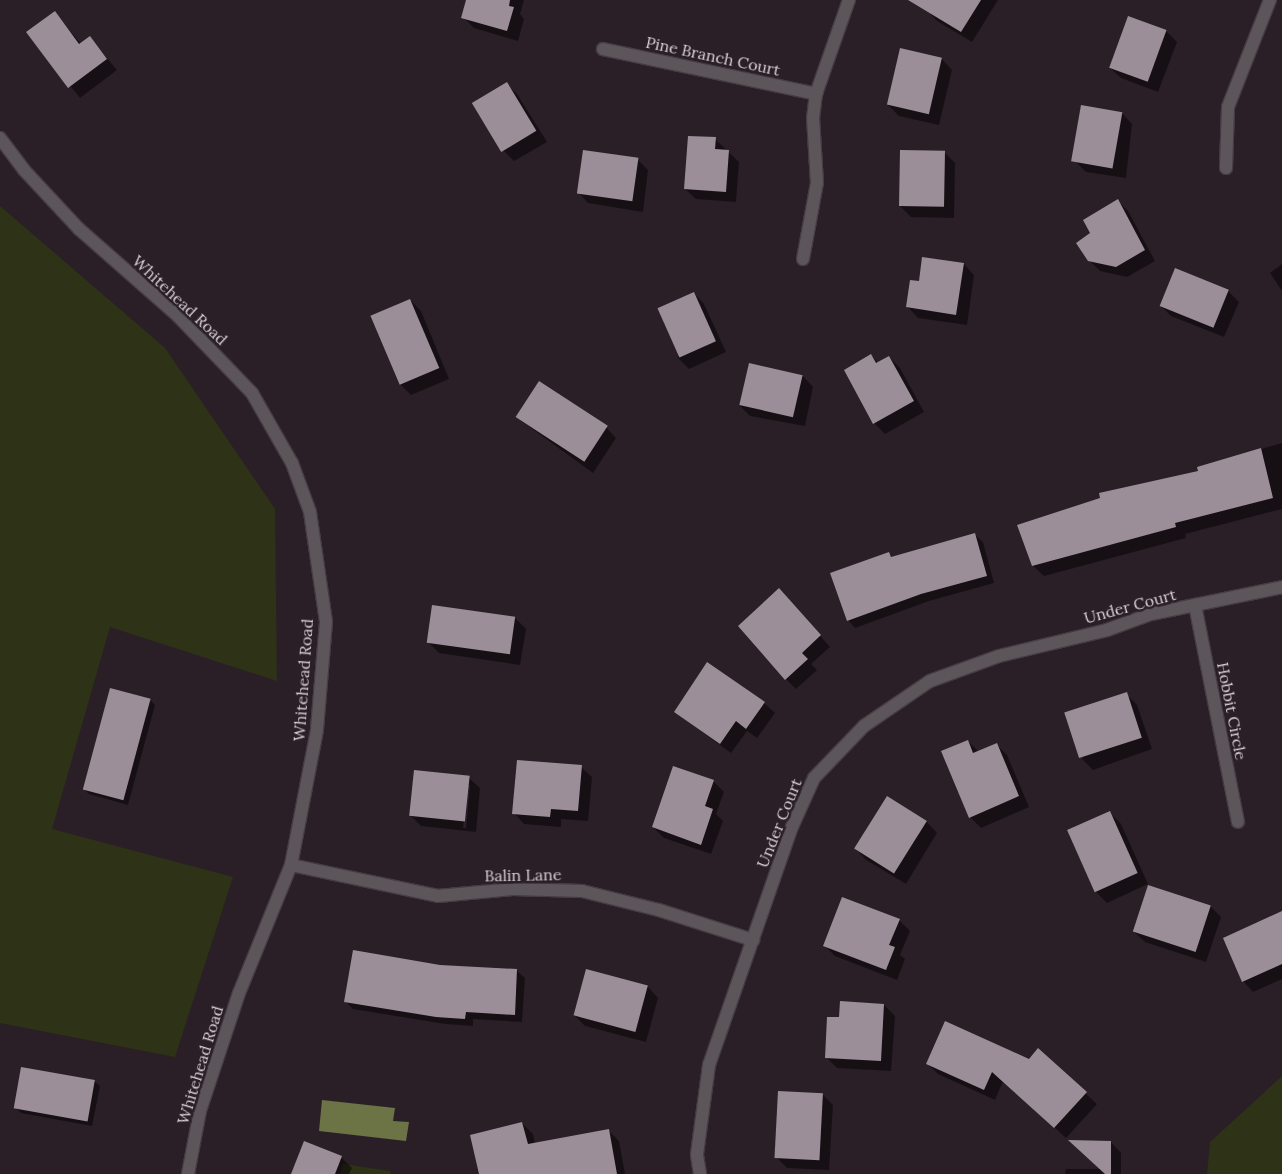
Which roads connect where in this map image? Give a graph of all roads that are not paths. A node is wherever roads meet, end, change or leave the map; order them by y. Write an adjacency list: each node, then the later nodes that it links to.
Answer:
1 (849, 0): 4 (street)
2 (1270, 0): 6 (street)
3 (603, 50): 4 (street, Pine Branch Court)
4 (816, 94): 7 (street)
5 (0, 138): 11 (street, Whitehead Road)
6 (1226, 168)
7 (803, 259)
8 (1282, 587): 9 (street, Under Court)
9 (1195, 605): 10 (street, Hobbit Circle); 12 (street, Under Court)
10 (1238, 822)
11 (291, 865): 12 (street, Balin Lane); 13 (street, Whitehead Road)
12 (753, 940): 14 (street, Under Court)
13 (188, 1174)
14 (700, 1174)

